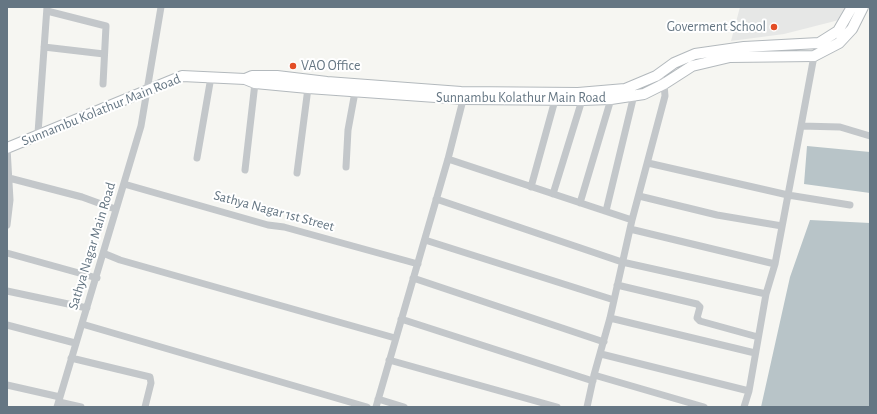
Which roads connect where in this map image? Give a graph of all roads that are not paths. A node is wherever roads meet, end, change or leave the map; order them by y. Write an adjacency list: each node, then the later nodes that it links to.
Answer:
1 (161, 7): 14 (street, Sathya Nagar Main Road)
2 (852, 7): 8 (street, Sunnambu Kolathur Main Road)
3 (863, 7): 7 (street, Sunnambu Kolathur Main Road)
4 (47, 9): 5 (street); 6 (street)
5 (44, 47): 6 (street); 23 (street)
6 (104, 54): 11 (street)
7 (814, 56): 12 (street, Sunnambu Kolathur Main Road); 22 (street)
8 (658, 75): 12 (street); 18 (street, Sunnambu Kolathur Main Road)
9 (211, 77): 10 (street, Sunnambu Kolathur Main Road); 14 (street, Sunnambu Kolathur Main Road); 26 (street)
10 (250, 81): 13 (street, Sunnambu Kolathur Main Road); 15 (street, Sunnambu Kolathur Main Road); 30 (street)
11 (103, 84)
12 (664, 84): 17 (street, Sunnambu Kolathur Main Road); 28 (street)
13 (308, 88): 16 (street, Sunnambu Kolathur Main Road); 31 (street)
14 (146, 91): 23 (street, Sunnambu Kolathur Main Road); 33 (street, Sathya Nagar Main Road)
15 (395, 91): 16 (street, Sunnambu Kolathur Main Road); 18 (street, Sunnambu Kolathur Main Road)
16 (355, 92): 29 (street)
17 (634, 95): 19 (street, Sunnambu Kolathur Main Road); 43 (street)
18 (464, 96): 20 (street, Sunnambu Kolathur Main Road); 27 (street)
19 (611, 99): 21 (street, Sunnambu Kolathur Main Road); 40 (street)
20 (555, 100): 21 (street, Sunnambu Kolathur Main Road); 34 (street)
21 (582, 100): 35 (street)
22 (801, 126): 24 (street); 36 (street)
23 (38, 133): 25 (street, Sunnambu Kolathur Main Road)
24 (870, 136)
25 (7, 148): 32 (street)
26 (197, 158)
27 (448, 159): 34 (street); 39 (street)
28 (648, 162): 36 (street); 37 (street)
29 (346, 167)
30 (245, 170)
31 (297, 173)
32 (9, 178): 38 (street); 42 (street)
33 (124, 184): 42 (street, Sathya Nagar Main Road); 52 (street, Sathya Nagar 1st Street)
34 (531, 187): 35 (street)
35 (553, 194): 40 (street)
36 (788, 195): 41 (street); 46 (street)
37 (640, 196): 44 (street); 46 (street)
38 (9, 199): 45 (street)
39 (436, 199): 48 (street); 51 (street)
40 (580, 203): 43 (street)
41 (850, 205)
42 (115, 209): 50 (street, Sathya Nagar Main Road)
43 (606, 211): 44 (street)
44 (632, 220): 47 (street)
45 (7, 225)
46 (782, 226): 53 (street)
47 (630, 229): 51 (street); 53 (street)
48 (425, 240): 52 (street); 59 (street)
49 (7, 253): 54 (street)
50 (102, 253): 54 (street, Sathya Nagar Main Road); 66 (street)
51 (622, 262): 56 (street); 58 (street)
52 (418, 264): 55 (street)
53 (775, 264): 58 (street)
54 (96, 278): 60 (street, Sathya Nagar Main Road)
55 (413, 278): 62 (street); 68 (street)
56 (617, 285): 59 (street); 65 (street)
57 (7, 291): 60 (street)
58 (766, 294): 65 (street)
59 (614, 300): 61 (street)
60 (88, 308): 63 (street, Sathya Nagar Main Road)
61 (610, 318): 68 (street); 69 (street)
62 (401, 319): 66 (street); 73 (street)
63 (82, 324): 67 (street, Sathya Nagar Main Road); 80 (street)
64 (7, 325): 67 (street)
65 (758, 337): 69 (street)
66 (395, 338): 72 (street)
67 (75, 342): 71 (street, Sathya Nagar Main Road)
68 (604, 342): 70 (street)
69 (755, 353): 75 (street)
70 (601, 354): 73 (street); 75 (street)
71 (71, 358): 77 (street, Sathya Nagar Main Road); 79 (street)
72 (389, 360): 76 (street); 83 (street)
73 (593, 378): 84 (street); 85 (street)
74 (7, 385): 77 (street)
75 (749, 391): 86 (street)
76 (378, 399): 81 (street); 82 (street)
77 (58, 402): 78 (street)
78 (81, 407)
79 (146, 407)
80 (367, 407)
81 (376, 407)
82 (404, 407)
83 (557, 407)
84 (587, 407)
85 (704, 407)
86 (744, 407)

